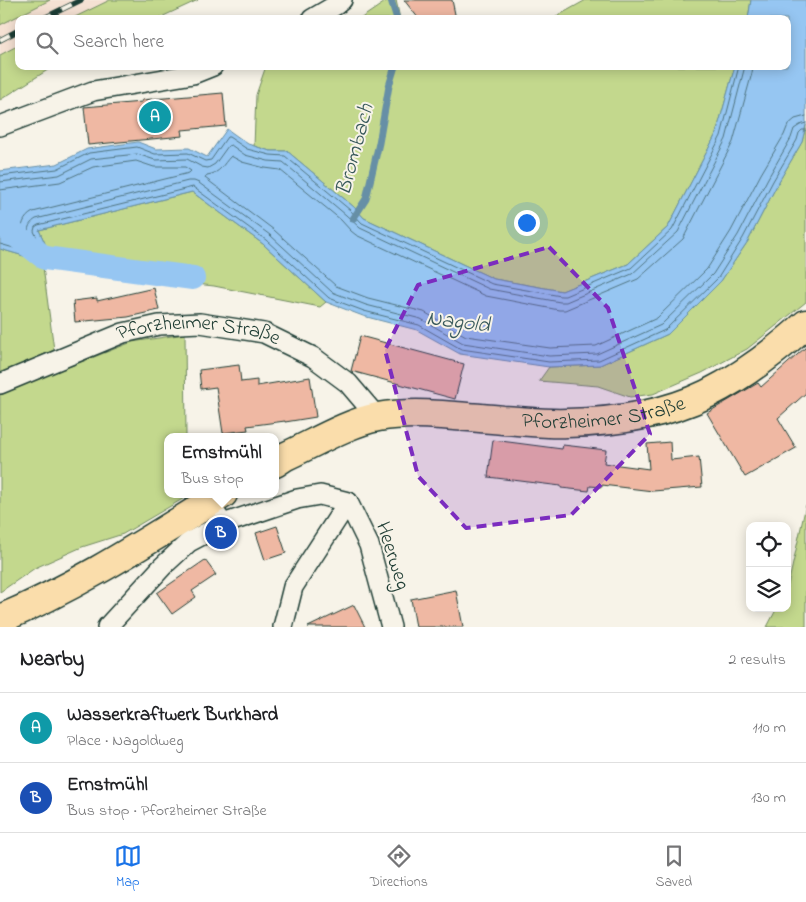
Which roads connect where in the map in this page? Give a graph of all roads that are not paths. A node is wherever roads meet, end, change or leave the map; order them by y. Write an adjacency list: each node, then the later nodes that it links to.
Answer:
1 (342, 0): 2 (street)
2 (319, 15)
3 (204, 70): 4 (street)
4 (0, 126)
5 (806, 324): 7 (main road, Pforzheimer Straße)
6 (0, 384): 7 (street, Pforzheimer Straße)
7 (377, 417): 8 (main road, Pforzheimer Straße)
8 (279, 460)
9 (348, 502): 10 (street); 13 (street); 14 (street, Heerweg)
10 (218, 507): 11 (main road); 12 (street)
11 (0, 619)
12 (106, 627)
13 (283, 627)
14 (391, 627)

